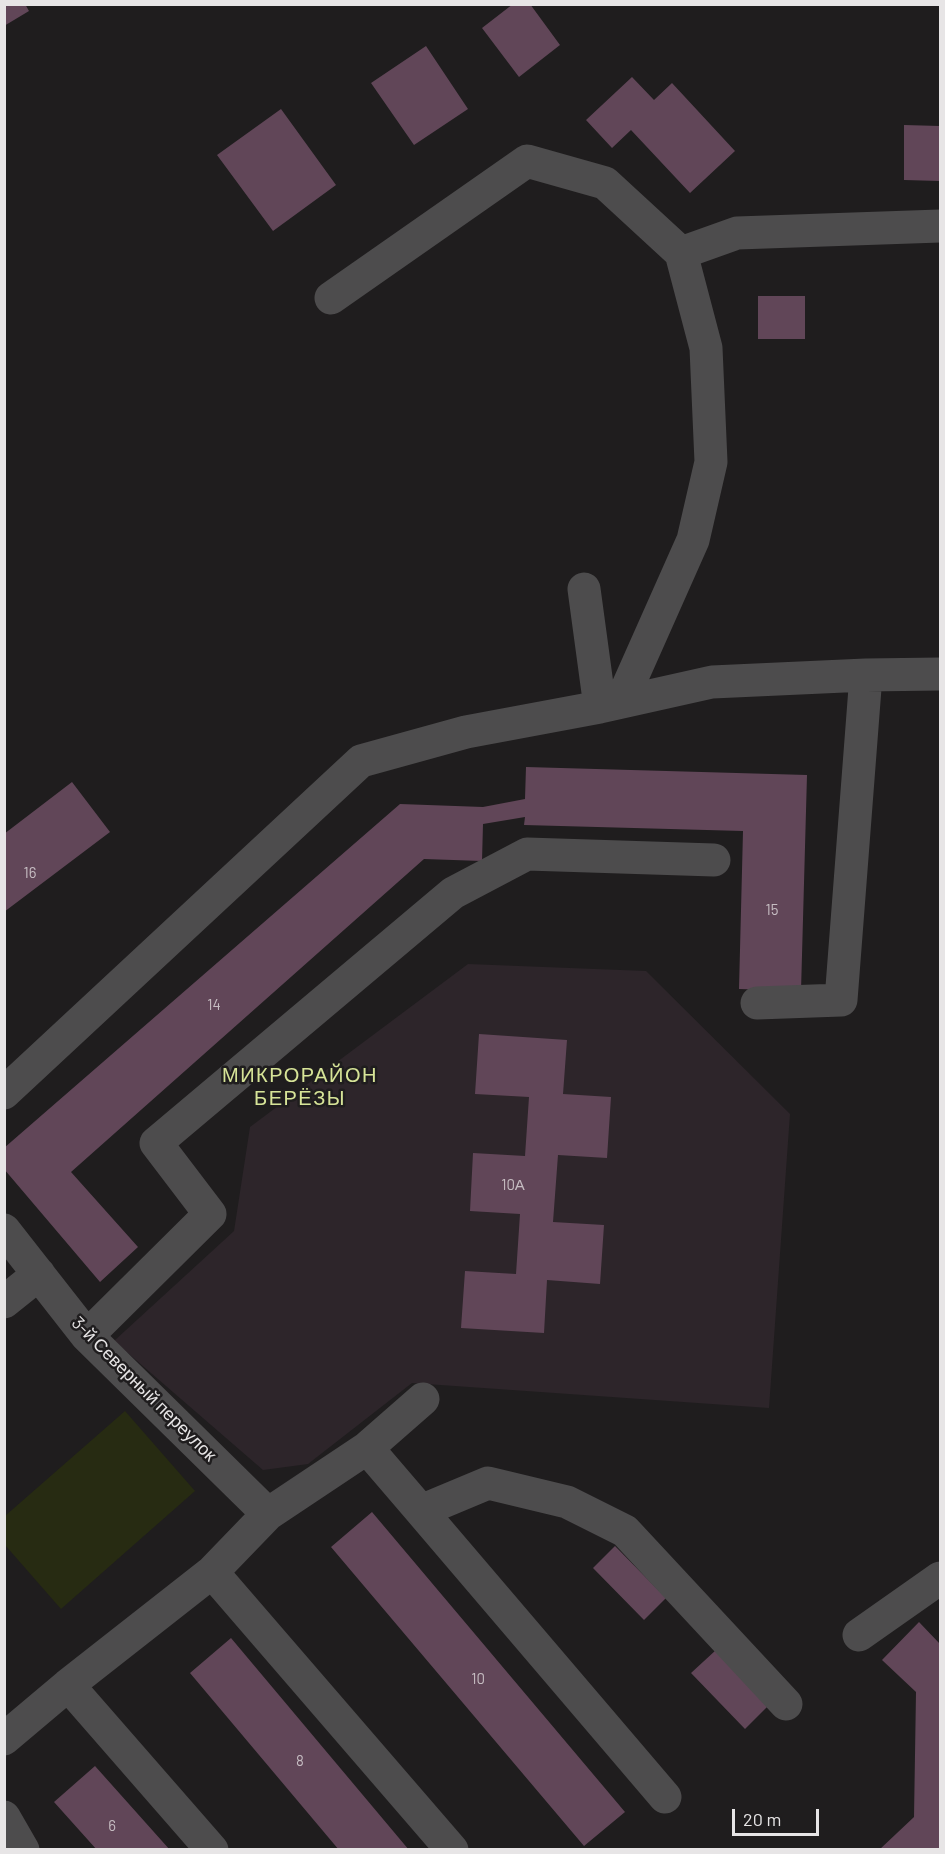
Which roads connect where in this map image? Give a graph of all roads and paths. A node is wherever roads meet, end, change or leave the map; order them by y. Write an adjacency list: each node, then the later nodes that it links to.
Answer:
1 (940, 226): 2 (street)
2 (681, 253): 3 (street); 7 (street)
3 (331, 298)
4 (584, 589): 7 (street)
5 (940, 674): 6 (street)
6 (866, 675): 7 (street); 9 (street)
7 (610, 705): 10 (street)
8 (714, 860): 14 (street)
9 (757, 1004)
10 (4, 1093)
11 (4, 1230): 12 (street, 3-й Северный переулок)
12 (39, 1274): 13 (street); 14 (street, 3-й Северный переулок)
13 (4, 1302)
14 (87, 1336): 18 (street, 3-й Северный переулок)
15 (423, 1399): 16 (street)
16 (367, 1448): 17 (street); 18 (street)
17 (421, 1511): 23 (street); 25 (street)
18 (268, 1514): 19 (street)
19 (212, 1572): 22 (street); 29 (street)
20 (940, 1578): 21 (street)
21 (859, 1635)
22 (68, 1685): 24 (street); 28 (street)
23 (786, 1704)
24 (4, 1739)
25 (665, 1797)
26 (4, 1817): 27 (street)
27 (23, 1850)
28 (212, 1850)
29 (452, 1850)

